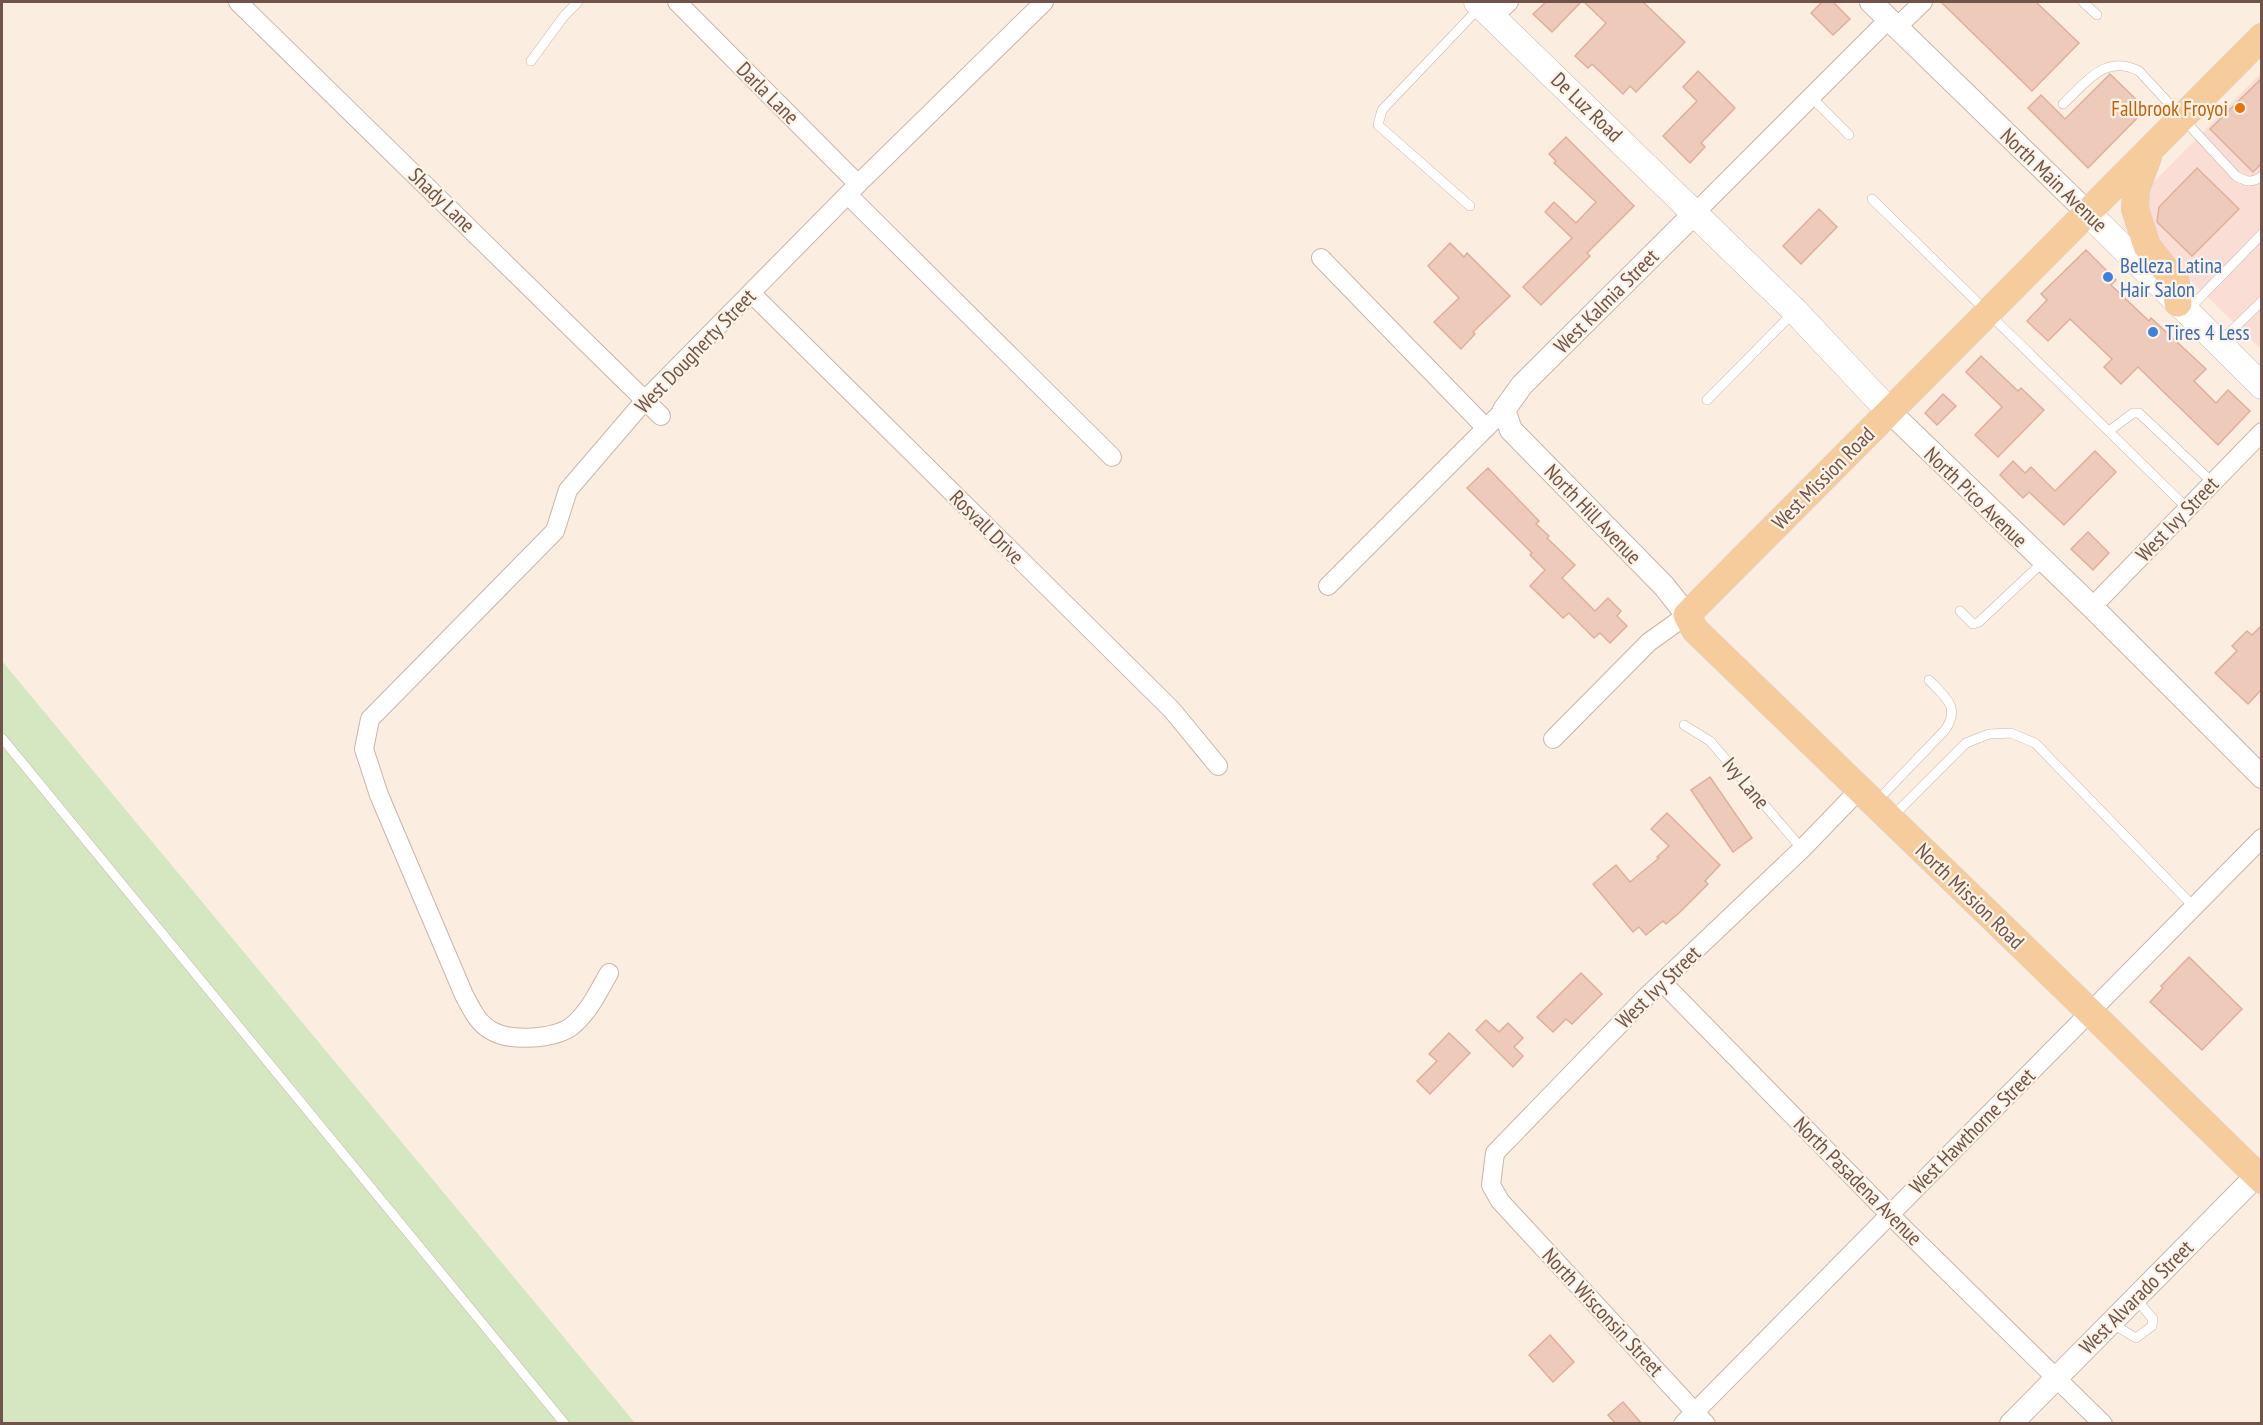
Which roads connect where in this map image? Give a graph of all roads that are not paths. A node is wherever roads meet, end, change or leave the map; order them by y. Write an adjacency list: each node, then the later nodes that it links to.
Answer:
1 (238, 2): 33 (street, Shady Lane)
2 (578, 2): 12 (lane)
3 (677, 2): 19 (street, Darla Lane)
4 (1871, 2): 10 (street, North Main Avenue)
5 (1923, 2): 10 (street, West Kalmia Street)
6 (2083, 2): 9 (lane)
7 (1033, 5): 19 (street, West Dougherty Street)
8 (1490, 6): 21 (lane); 22 (main road, De Luz Road)
9 (2097, 15)
10 (1893, 23): 13 (street, West Kalmia Street); 23 (street, North Main Avenue)
11 (2260, 41): 15 (main road, West Mission Road)
12 (531, 61)
13 (1811, 97): 16 (lane); 22 (street, West Kalmia Street)
14 (2063, 104): 15 (lane)
15 (2181, 118): 17 (main road, West Mission Road); 18 (lane)
16 (1849, 135)
17 (2152, 147): 23 (main road, West Mission Road); 28 (main road)
18 (2262, 176)
19 (853, 190): 26 (street, West Dougherty Street); 41 (street, Darla Lane)
20 (1872, 199): 30 (lane)
21 (1470, 206)
22 (1696, 212): 29 (main road, North Pico Avenue); 35 (street, West Kalmia Street)
23 (2087, 212): 28 (main road, North Main Avenue); 30 (main road, West Mission Road)
24 (2262, 234): 28 (lane)
25 (1321, 258): 38 (street)
26 (751, 293): 33 (street, West Dougherty Street); 53 (street, Rosvall Drive)
27 (2262, 301): 31 (lane)
28 (2182, 307): 31 (main road, North Main Avenue)
29 (1795, 311): 34 (lane); 36 (main road, North Pico Avenue)
30 (1988, 312): 36 (main road, West Mission Road); 39 (lane)
31 (2219, 344): 32 (main road, North Main Avenue)
32 (2256, 377)
33 (646, 399): 37 (street, Shady Lane); 59 (street, West Dougherty Street)
34 (1707, 400)
35 (1504, 410): 38 (street, West Kalmia Street); 48 (street, North Hill Avenue)
36 (1889, 411): 44 (street, North Pico Avenue); 48 (main road, West Mission Road)
37 (661, 416)
38 (1486, 428): 45 (street, West Kalmia Street)
39 (2109, 431): 42 (lane); 43 (lane)
40 (2262, 432): 42 (street, West Ivy Street)
41 (1112, 457)
42 (2212, 482): 43 (street, West Ivy Street)
43 (2187, 508): 46 (street, West Ivy Street)
44 (2043, 562): 46 (street, North Pico Avenue); 47 (lane)
45 (1328, 586)
46 (2092, 607): 54 (street, North Pico Avenue)
47 (1960, 611)
48 (1687, 615): 52 (street, West Mission Road); 55 (main road, North Mission Road)
49 (1929, 680): 55 (lane)
50 (1684, 725): 57 (lane, Ivy Lane)
51 (2, 738): 69 (lane)
52 (1553, 739)
53 (1218, 766)
54 (2262, 777)
55 (1875, 804): 57 (street, West Ivy Street); 58 (lane); 61 (main road, North Mission Road)
56 (2262, 838): 58 (street, West Hawthorne Street)
57 (1802, 849): 60 (street, West Ivy Street)
58 (2194, 908): 61 (street, West Hawthorne Street)
59 (609, 973)
60 (1662, 982): 63 (street, West Ivy Street); 64 (street, North Pasadena Avenue)
61 (2090, 1012): 62 (main road, North Mission Road); 64 (street, West Hawthorne Street)
62 (2260, 1175): 65 (street, West Alvarado Street)
63 (1500, 1202): 68 (street, North Wisconsin Street)
64 (1889, 1214): 67 (street, North Pasadena Avenue); 68 (street, West Hawthorne Street)
65 (2135, 1298): 66 (street, West Alvarado Street); 66 (lane)
66 (2111, 1323): 67 (street, West Alvarado Street)
67 (2057, 1377): 70 (street, West Alvarado Street); 71 (street, North Pasadena Avenue)
68 (1695, 1420)
69 (565, 1424)
70 (2010, 1424)
71 (2103, 1424)

